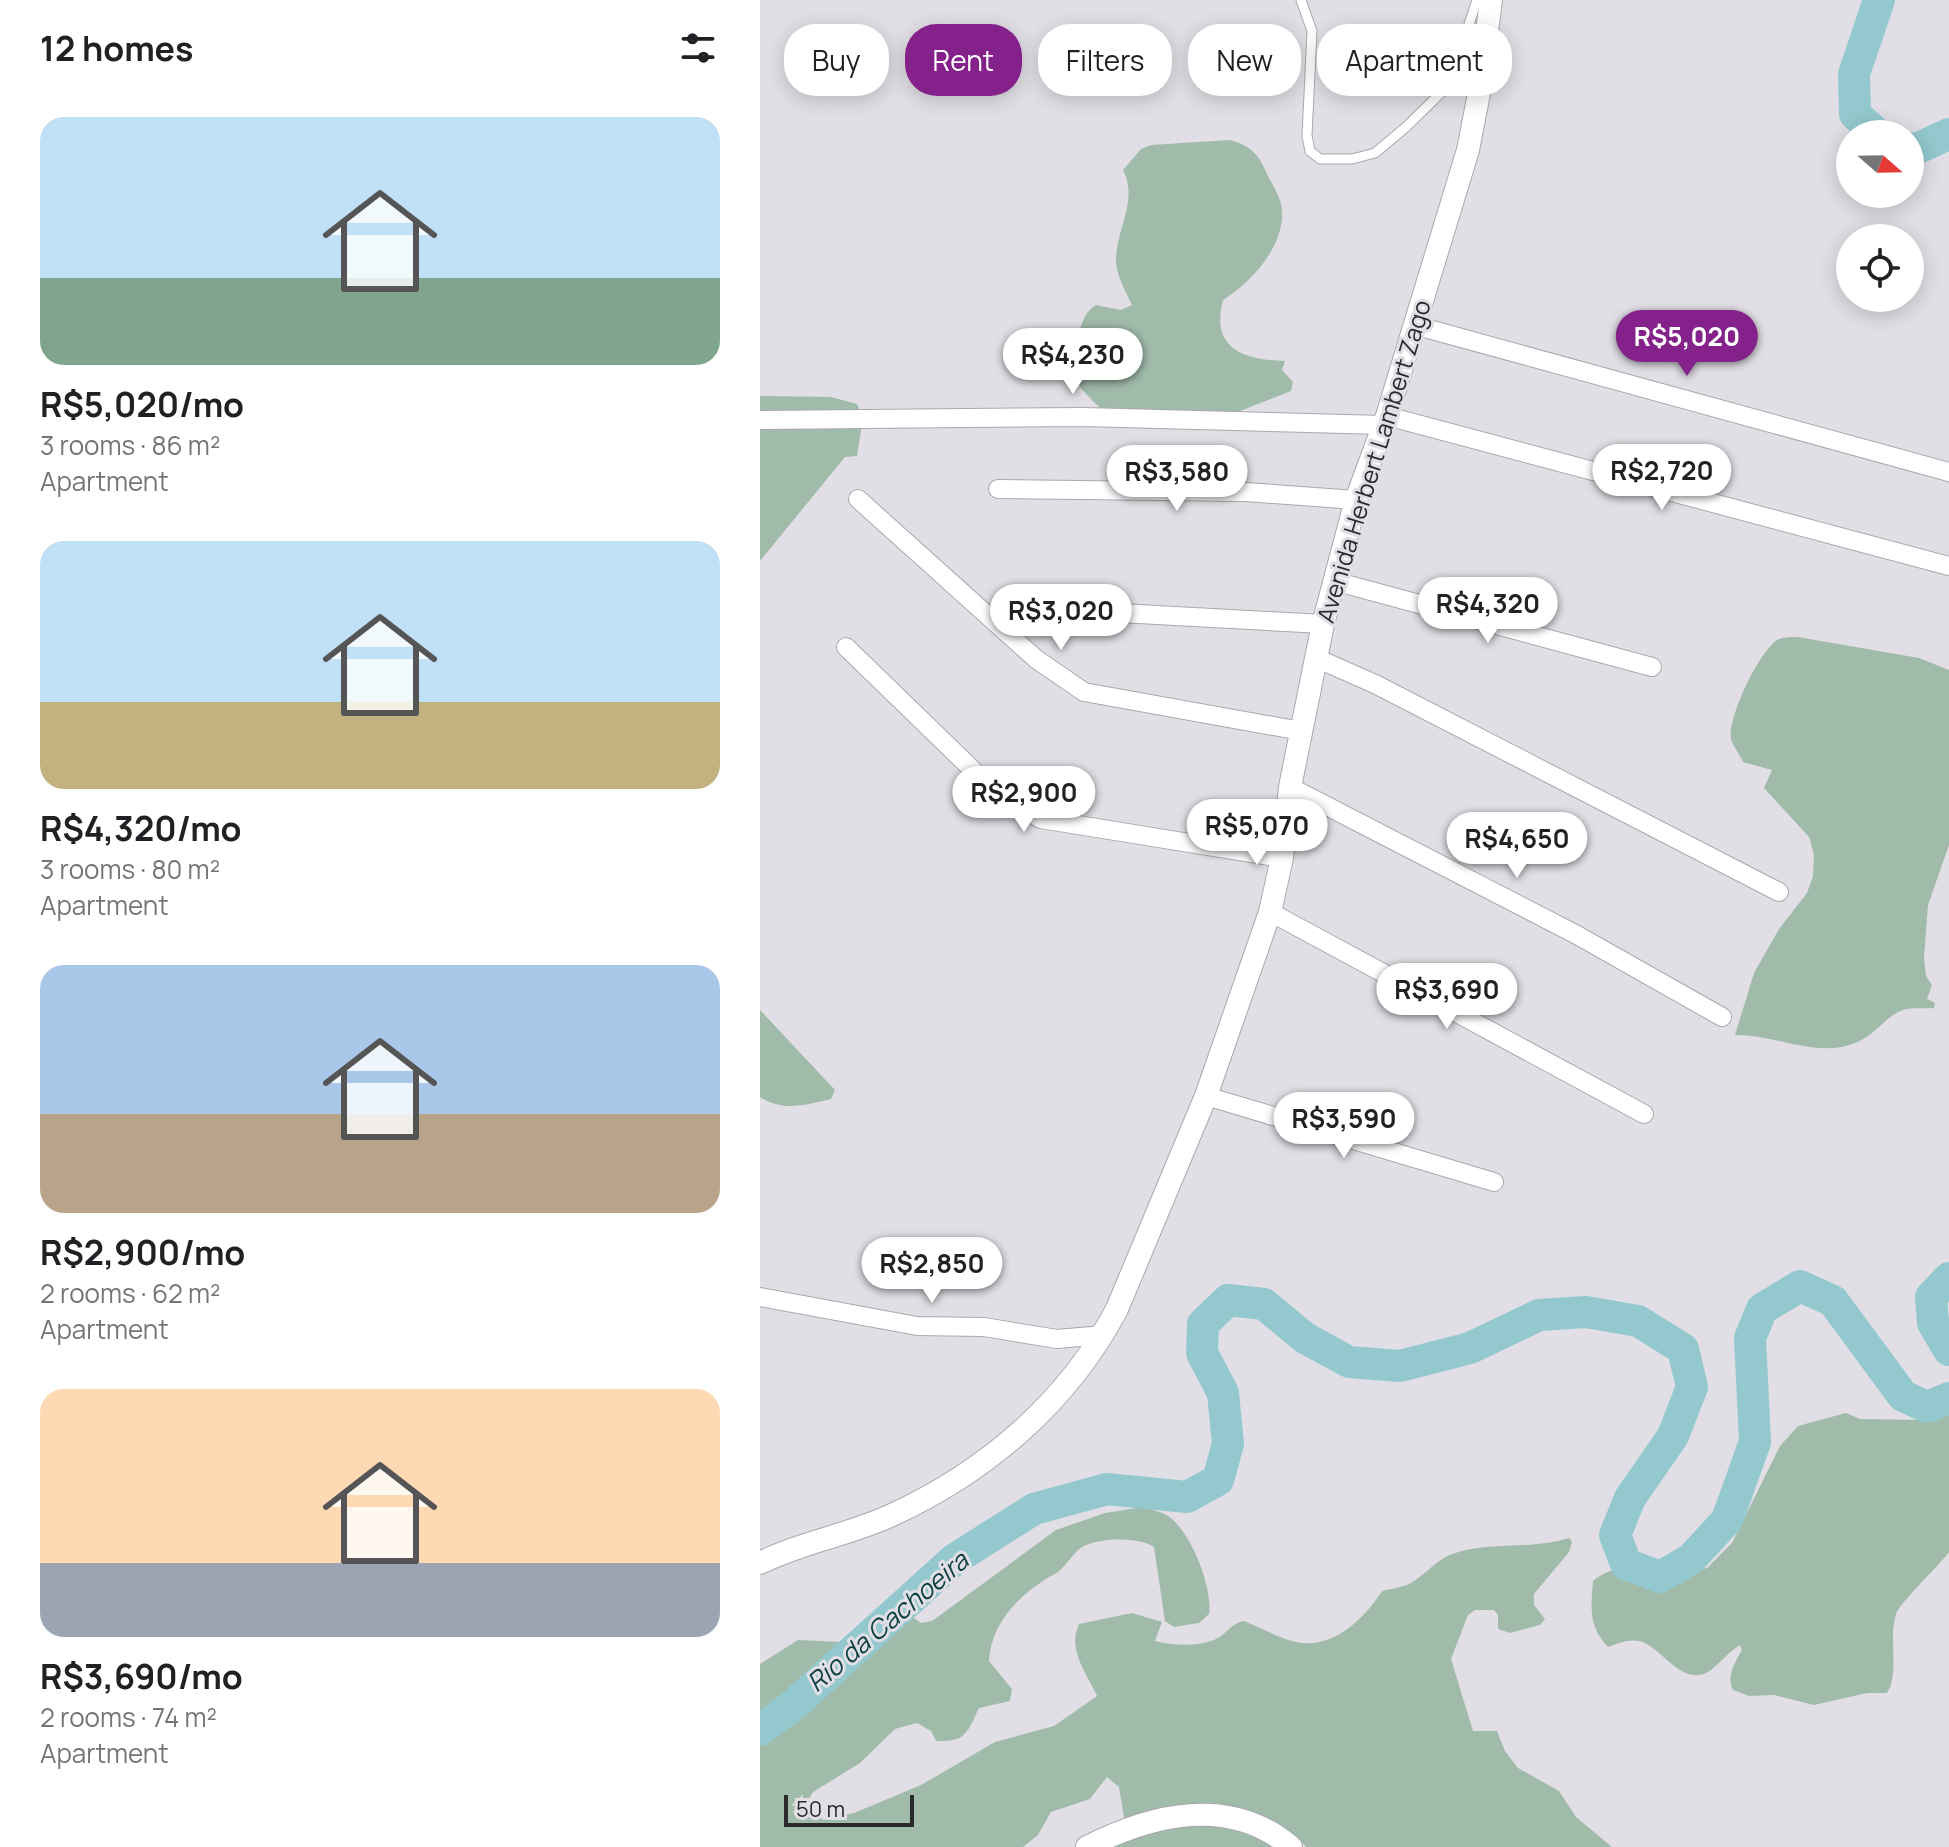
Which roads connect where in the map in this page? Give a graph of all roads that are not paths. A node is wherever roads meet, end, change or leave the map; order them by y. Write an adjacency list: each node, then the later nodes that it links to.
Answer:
1 (1301, 0): 2 (lane)
2 (1477, 0)
3 (1491, 0): 4 (street, Avenida Herbert Lambert Zago)
4 (1414, 325): 6 (street, Avenida Herbert Lambert Zago); 7 (street)
5 (760, 420): 6 (street)
6 (1385, 420): 10 (street, Avenida Herbert Lambert Zago); 11 (street)
7 (1949, 472)
8 (998, 489): 10 (street)
9 (858, 499): 18 (street)
10 (1356, 500): 12 (street, Avenida Herbert Lambert Zago)
11 (1949, 566)
12 (1334, 581): 14 (street, Avenida Herbert Lambert Zago); 17 (street)
13 (1120, 613): 14 (street)
14 (1323, 624): 16 (street, Avenida Herbert Lambert Zago)
15 (846, 647): 20 (street)
16 (1316, 658): 18 (street, Avenida Herbert Lambert Zago); 21 (street)
17 (1652, 667)
18 (1301, 731): 19 (street, Avenida Herbert Lambert Zago)
19 (1290, 787): 20 (street, Avenida Herbert Lambert Zago); 23 (street)
20 (1282, 858): 22 (street, Avenida Herbert Lambert Zago)
21 (1779, 892)
22 (1270, 912): 24 (street, Avenida Herbert Lambert Zago); 25 (street)
23 (1722, 1017)
24 (1206, 1096): 26 (street); 28 (street, Avenida Herbert Lambert Zago)
25 (1644, 1114)
26 (1494, 1182)
27 (760, 1297): 28 (street)
28 (1103, 1335): 29 (street, Avenida Herbert Lambert Zago)
29 (760, 1563)
30 (1087, 1847): 31 (street)
31 (1291, 1847)

